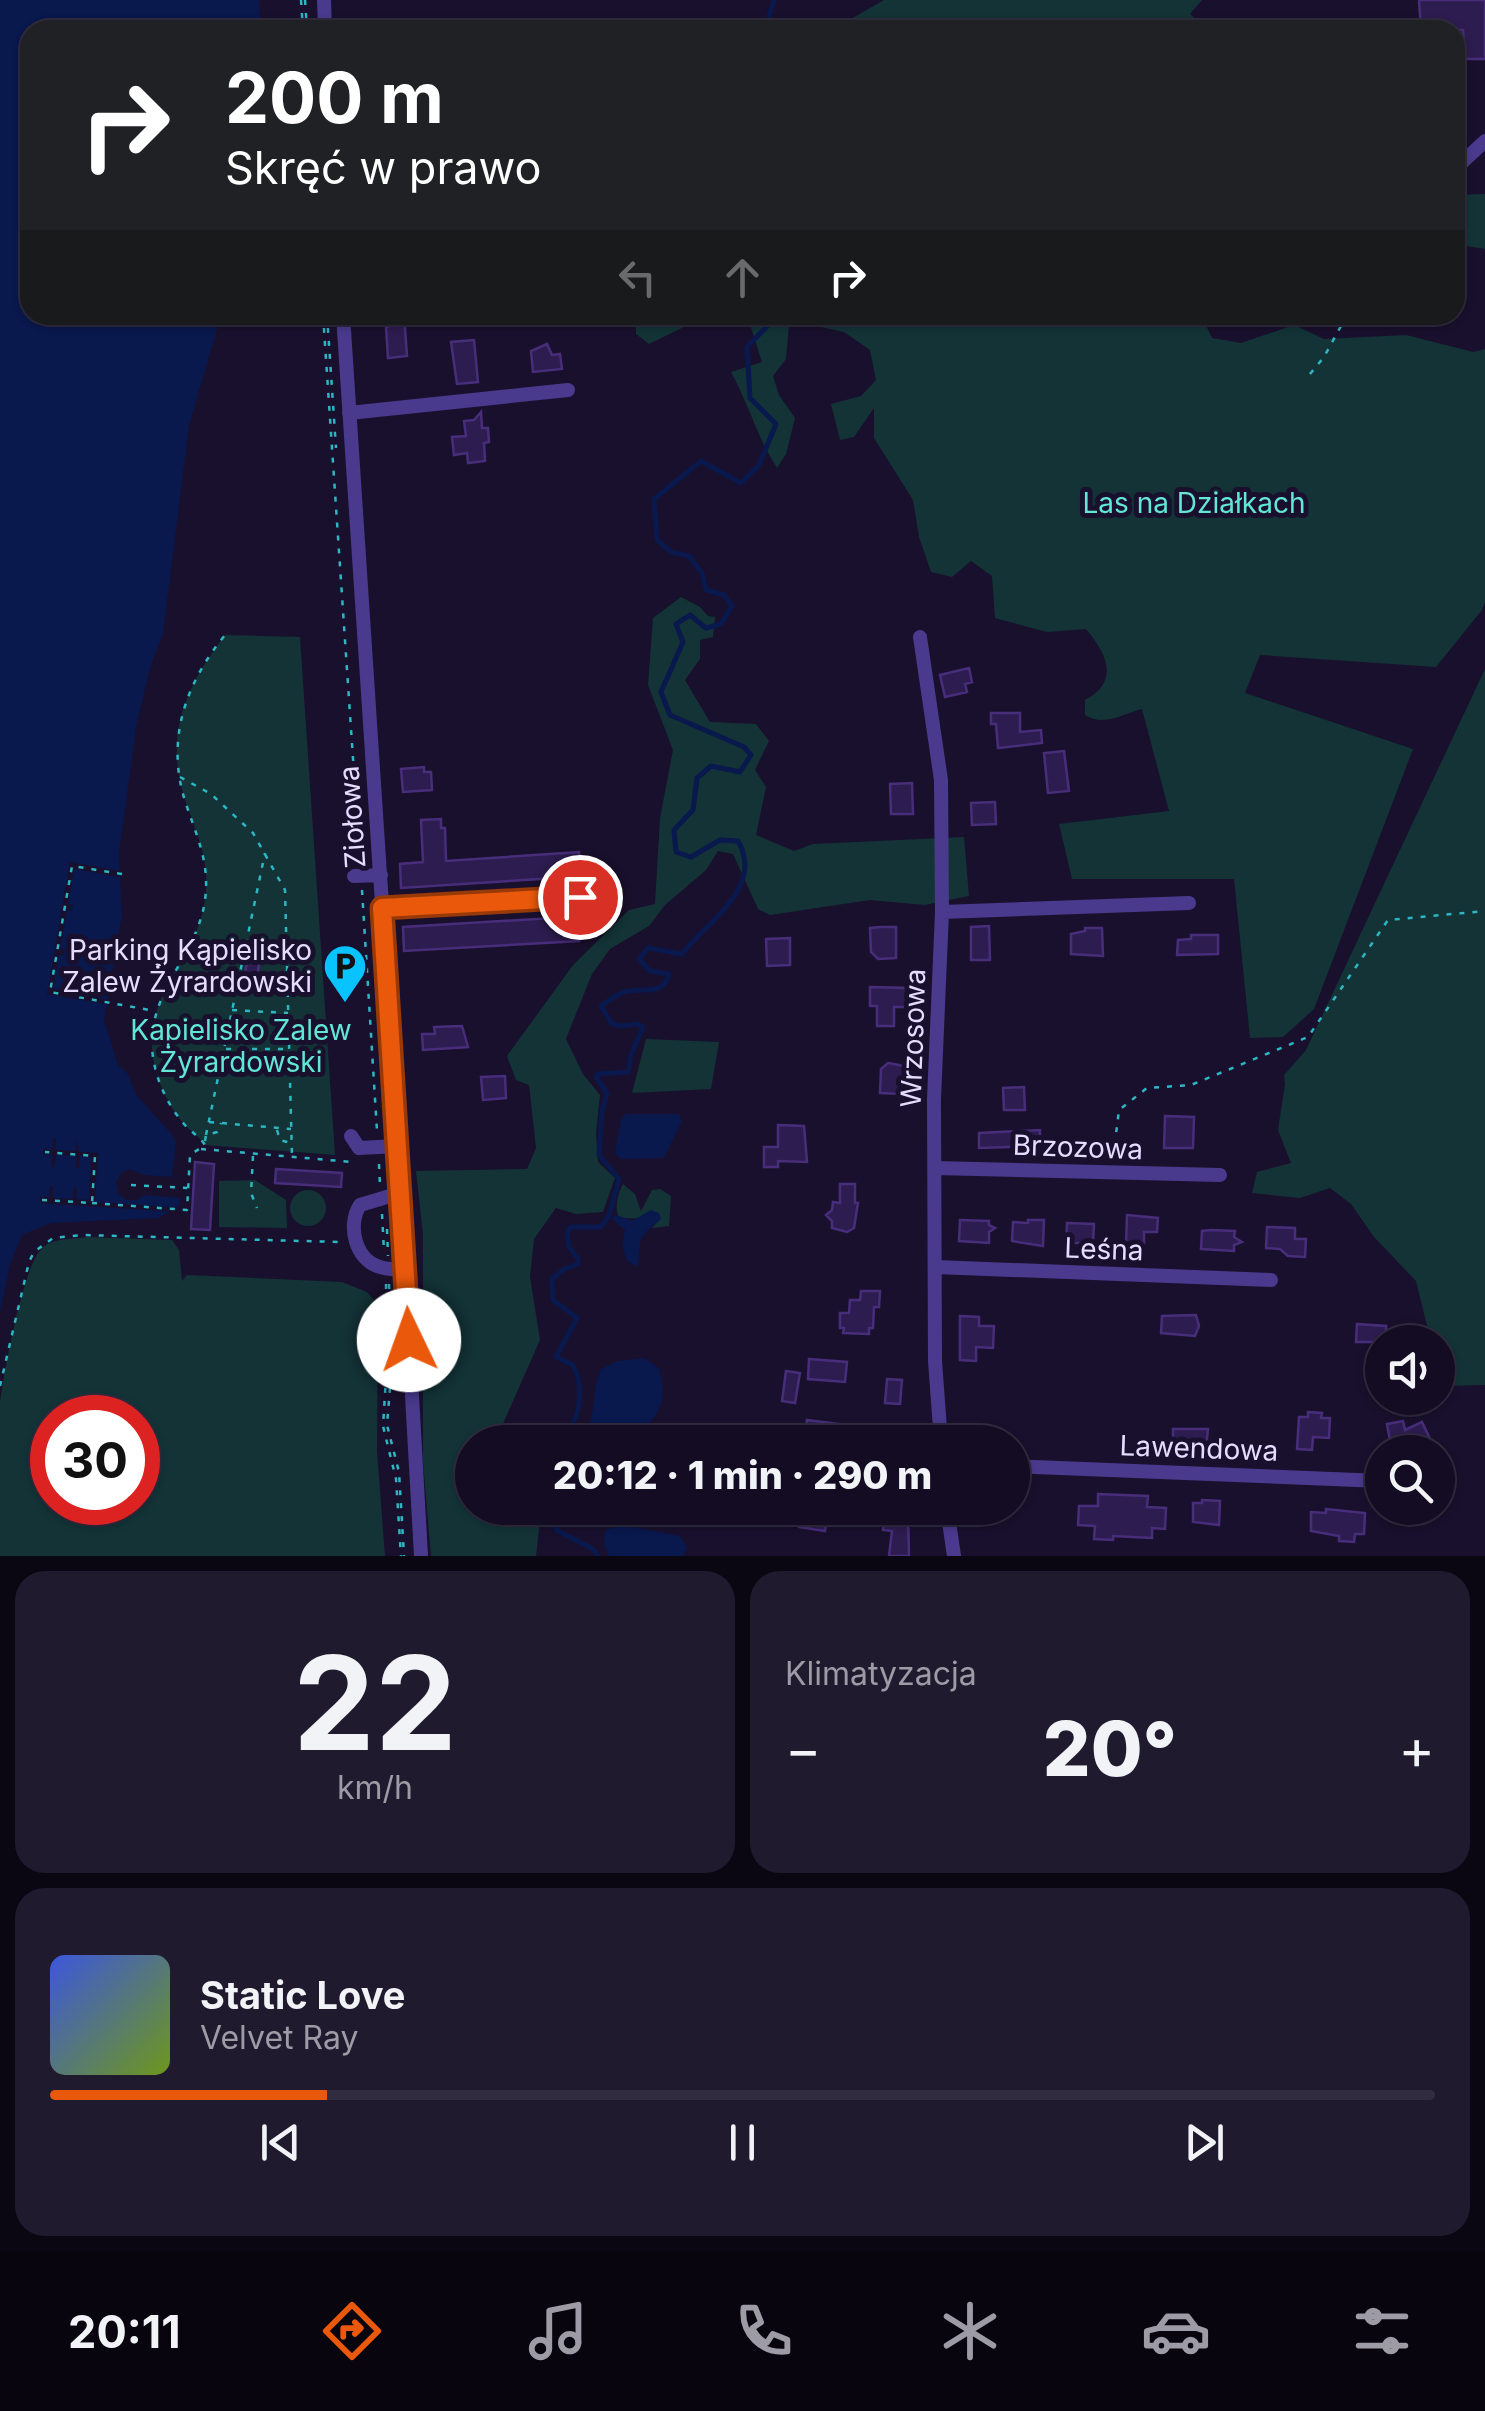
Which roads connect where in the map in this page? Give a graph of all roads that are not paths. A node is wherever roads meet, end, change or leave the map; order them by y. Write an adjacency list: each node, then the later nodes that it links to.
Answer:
1 (1485, 140): 2 (street)
2 (1465, 159)
3 (343, 325): 5 (street, Ziołowa)
4 (568, 390): 5 (street)
5 (349, 413): 9 (street, Ziołowa)
6 (920, 636): 10 (street, Wrzosowa)
7 (580, 897): 9 (street)
8 (1189, 902): 10 (street)
9 (382, 908): 12 (street, Ziołowa)
10 (942, 912): 13 (street, Wrzosowa)
11 (351, 1136): 12 (street)
12 (386, 1147): 15 (street, Ziołowa)
13 (935, 1168): 14 (street, Brzozowa); 16 (street, Wrzosowa)
14 (1220, 1175)
15 (389, 1195): 17 (street, Ziołowa); 17 (street)
16 (936, 1267): 18 (street, Leśna); 19 (street, Wrzosowa)
17 (405, 1269): 23 (street, Ziołowa)
18 (1271, 1280)
19 (940, 1425)
20 (1030, 1467): 21 (street, Lawendowa)
21 (1365, 1480)
22 (949, 1525): 24 (street)
23 (421, 1556)
24 (954, 1556)

